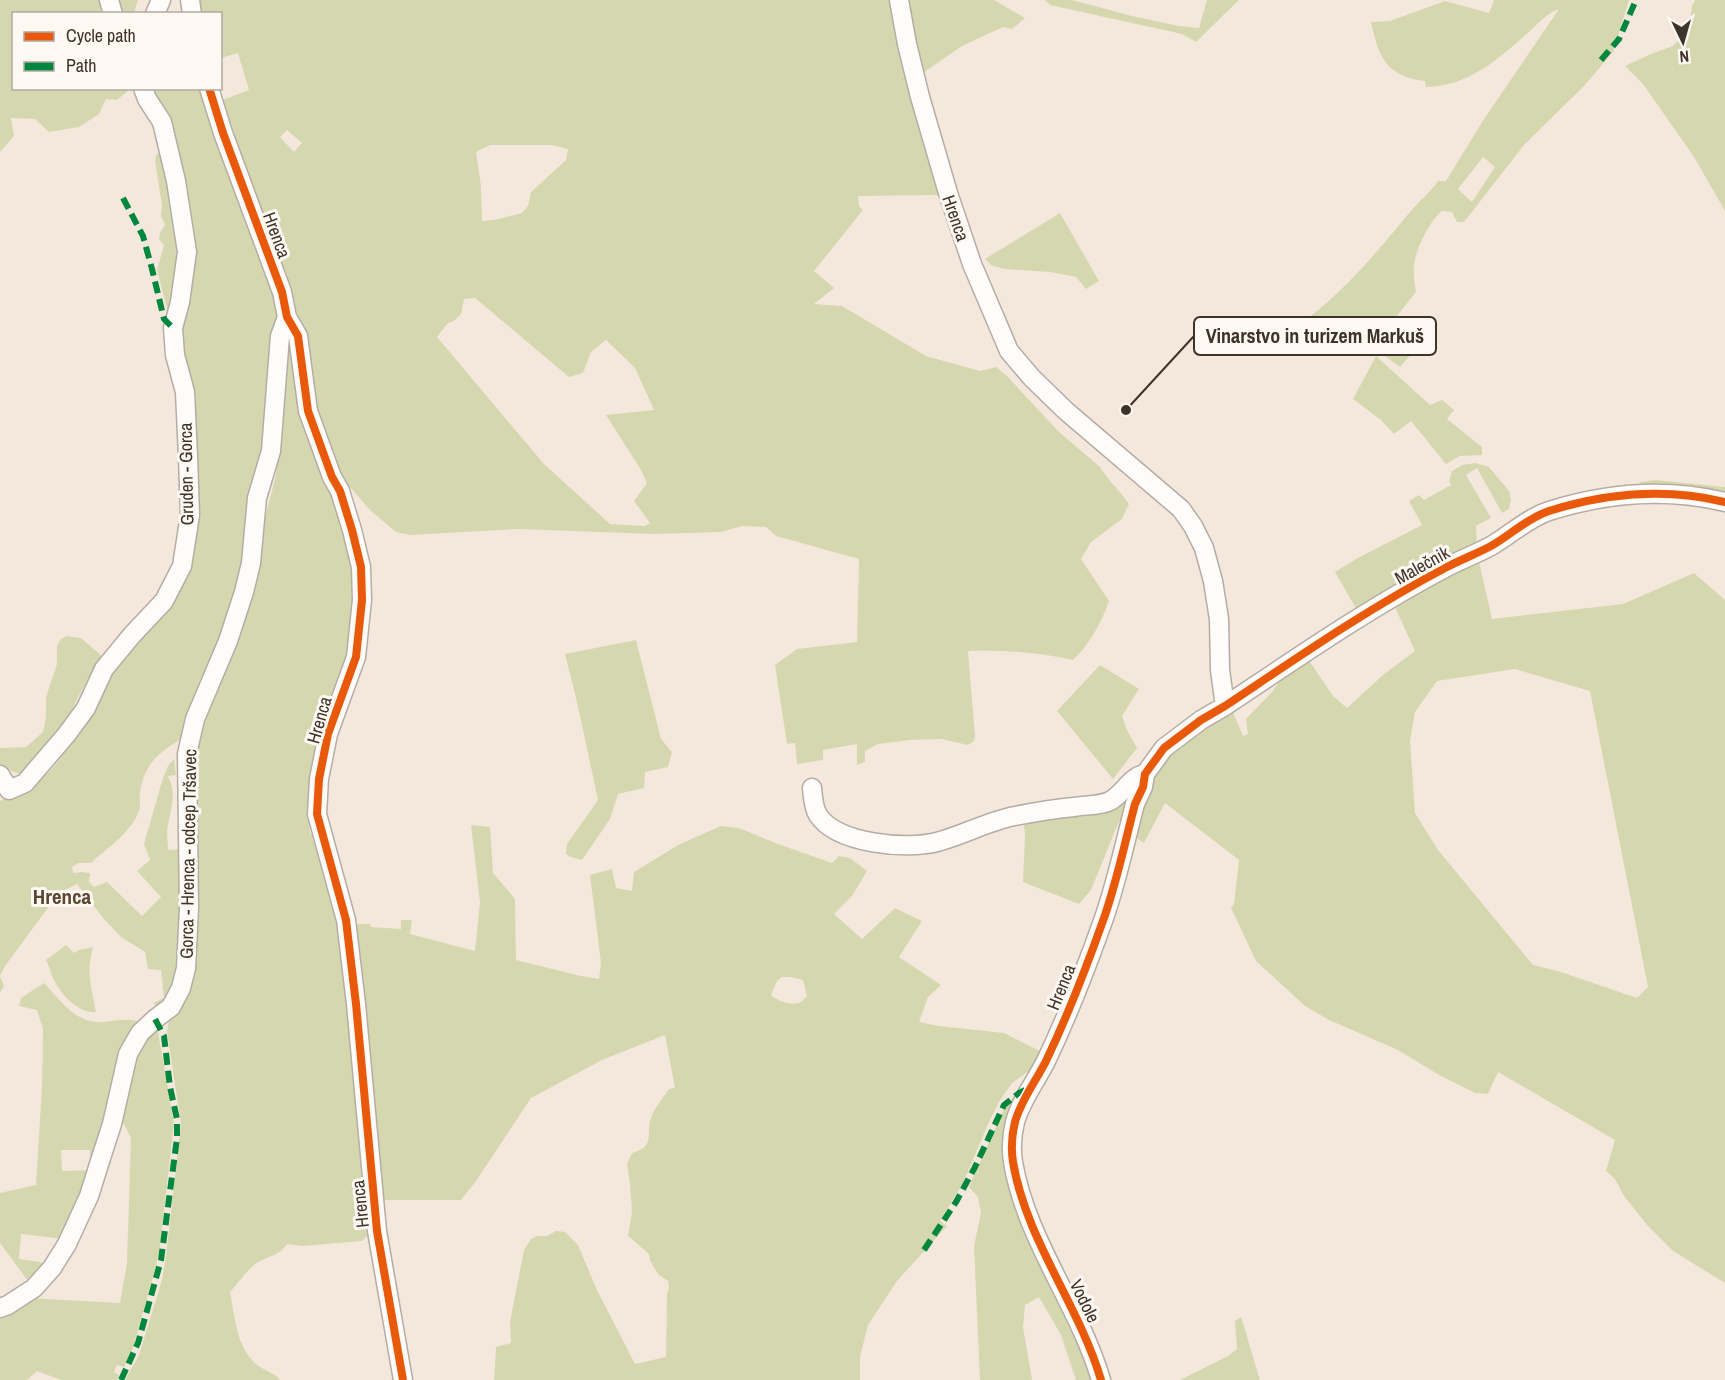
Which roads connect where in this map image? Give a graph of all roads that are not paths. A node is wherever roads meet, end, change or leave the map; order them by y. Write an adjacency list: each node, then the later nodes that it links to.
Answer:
1 (899, 0): 6 (street, Hrenca)
2 (144, 90): 9 (street, Gruden - Gorca)
3 (210, 90): 4 (street, Hrenca)
4 (287, 317): 12 (street, Gorca - Hrenca - odcep Tršavec); 13 (street, Hrenca)
5 (1725, 502): 6 (street, Malečnik)
6 (1225, 706): 7 (street, Malečnik)
7 (1164, 748): 8 (street, Hrenca)
8 (1146, 774): 10 (street, Hrenca); 11 (street, Hrenca)
9 (0, 776)
10 (812, 788)
11 (1038, 1236): 14 (street, Vodole)
12 (0, 1308)
13 (403, 1380)
14 (1101, 1380)

